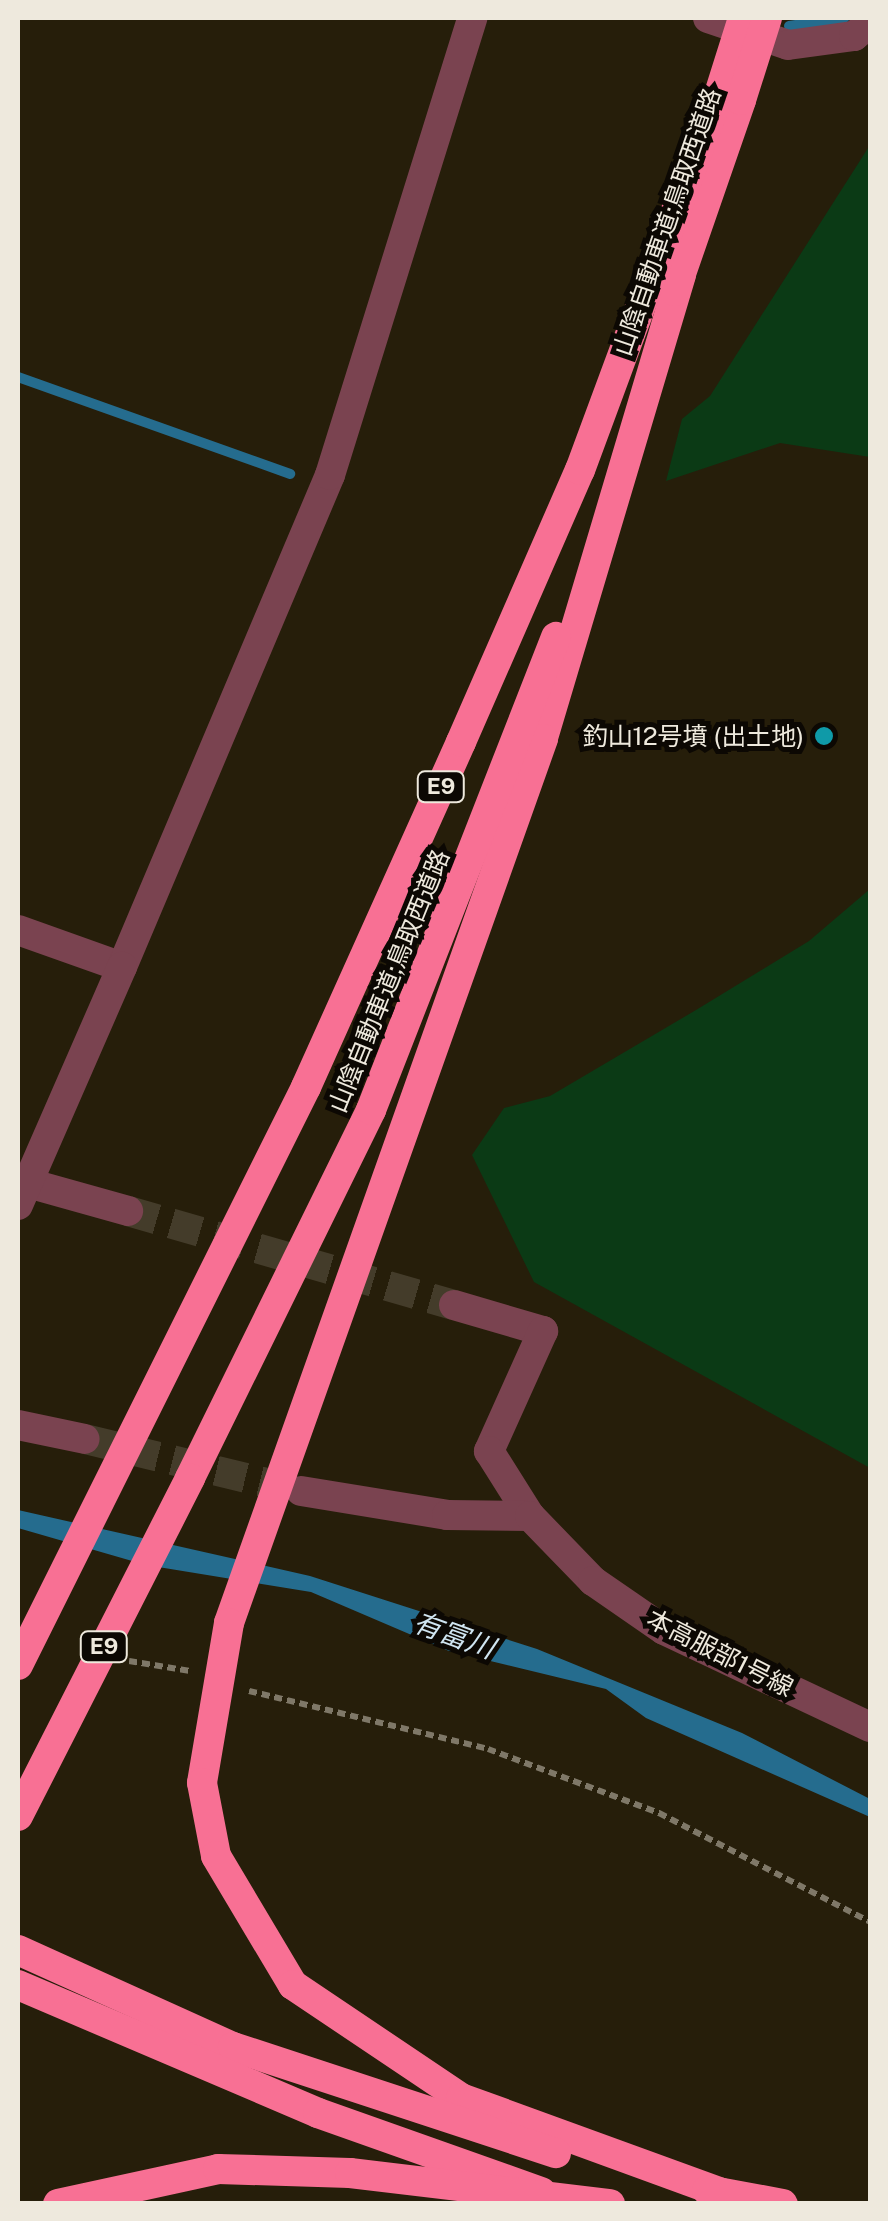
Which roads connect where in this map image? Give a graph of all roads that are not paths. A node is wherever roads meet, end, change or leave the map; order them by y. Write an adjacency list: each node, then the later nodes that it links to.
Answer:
1 (472, 18): 9 (street)
2 (708, 18): 5 (street)
3 (743, 18): 6 (highway, 山陰自動車道;鳥取西道路 / E9, bridge)
4 (767, 18): 6 (highway, 山陰自動車道;鳥取西道路 / E9, bridge)
5 (870, 23)
6 (730, 96): 7 (highway, 山陰自動車道;鳥取西道路 / E9); 17 (highway, 山陰自動車道;鳥取西道路 / E9)
7 (680, 275): 19 (highway, 山陰自動車道;鳥取西道路 / E9, bridge); 23 (highway)
8 (18, 930): 9 (street)
9 (122, 967): 10 (street)
10 (22, 1194): 11 (street)
11 (128, 1211)
12 (454, 1305): 16 (street, 本高服部1号線)
13 (18, 1425): 14 (street)
14 (85, 1438)
15 (301, 1491): 16 (street)
16 (530, 1516): 18 (street, 本高服部1号線)
17 (18, 1666)
18 (870, 1726)
19 (18, 1816)
20 (18, 1950): 23 (highway)
21 (18, 1985): 22 (highway)
22 (541, 2192): 24 (highway); 25 (highway)
23 (728, 2196): 26 (highway)
24 (58, 2204)
25 (610, 2204)
26 (783, 2204)

